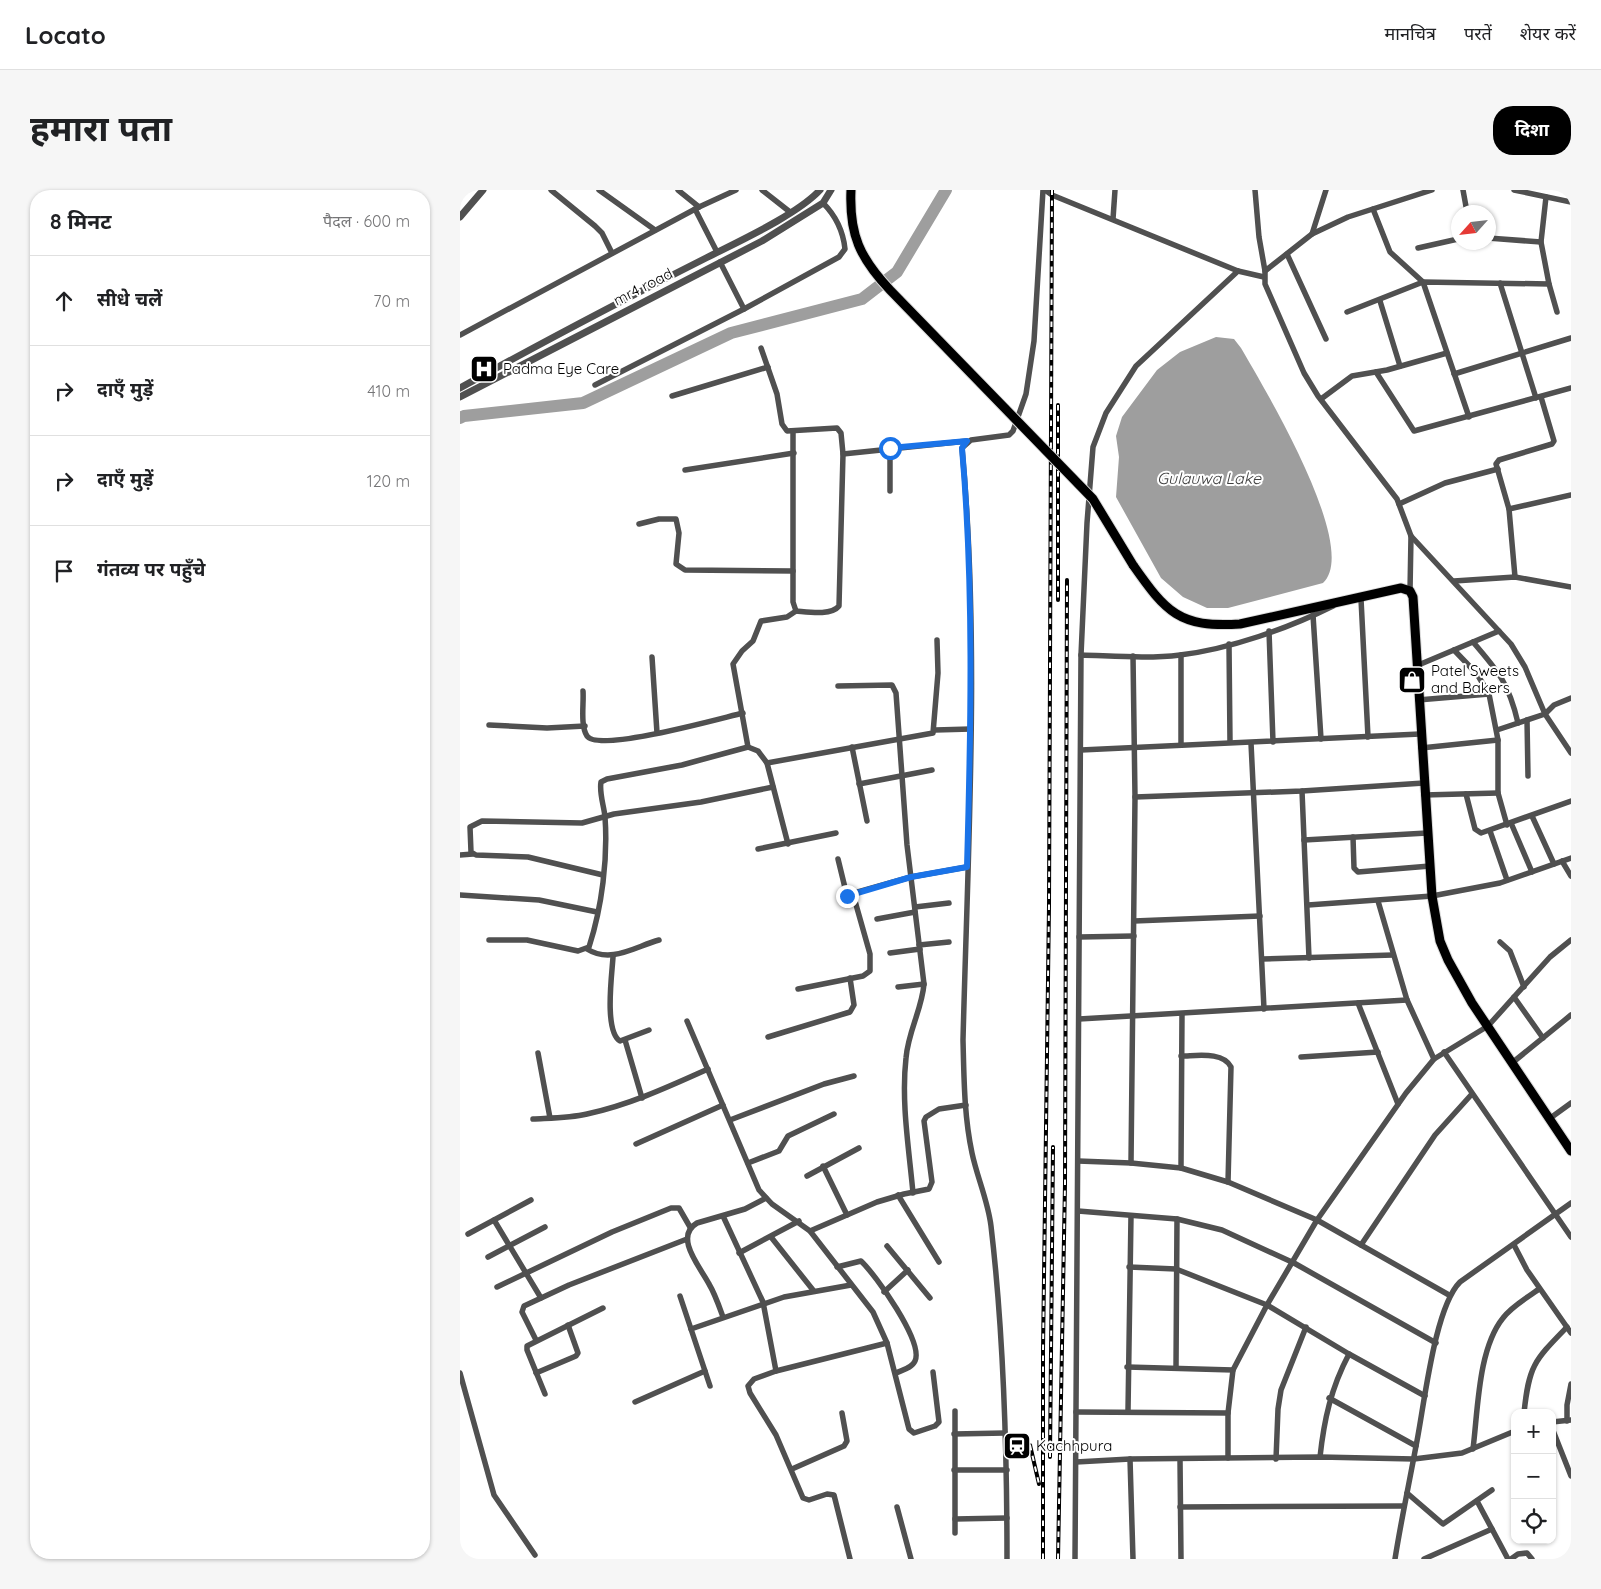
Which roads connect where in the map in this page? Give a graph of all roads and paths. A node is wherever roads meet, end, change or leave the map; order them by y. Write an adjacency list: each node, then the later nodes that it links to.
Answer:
1 (483, 190): 25 (street)
2 (551, 190): 34 (street)
3 (678, 190): 22 (street)
4 (736, 190): 22 (street)
5 (762, 190): 24 (street)
6 (820, 190): 24 (street, mr4 road)
7 (831, 190): 20 (street, mr4 road)
8 (851, 190): 84 (main road, bridge)
9 (1044, 190): 26 (street); 66 (street)
10 (1115, 190): 26 (street)
11 (1255, 190): 38 (street)
12 (1326, 190): 28 (street)
13 (1432, 190): 23 (street)
14 (1463, 190): 21 (street)
15 (1514, 190): 17 (street)
16 (603, 191): 27 (street)
17 (1526, 191): 18 (street)
18 (1546, 198): 19 (street); 31 (street)
19 (1571, 202)
20 (822, 203): 36 (street, mr4 road); 43 (street)
21 (1466, 205)
22 (697, 208): 27 (street); 33 (street)
23 (1374, 209): 28 (street); 39 (street)
24 (790, 212): 33 (street, mr4 road)
25 (460, 217)
26 (1113, 219): 37 (street)
27 (655, 230): 34 (street)
28 (1312, 234): 35 (street)
29 (1496, 239): 31 (street)
30 (1451, 241): 32 (street)
31 (1541, 242): 41 (street)
32 (1418, 248)
33 (717, 252): 57 (street, mr4 road)
34 (612, 253): 46 (street)
35 (1287, 254): 38 (street); 48 (street)
36 (720, 262): 43 (street); 61 (street, mr4 road)
37 (1238, 271): 38 (street); 94 (street)
38 (1264, 274): 63 (street)
39 (1423, 282): 40 (street); 42 (street); 50 (street)
40 (1500, 283): 41 (street); 51 (street)
41 (1549, 284): 45 (street)
42 (1380, 300): 44 (street); 53 (street)
43 (744, 309): 56 (street)
44 (1347, 312)
45 (1557, 312)
46 (460, 335)
47 (1571, 338): 51 (street)
48 (1326, 339)
49 (761, 348): 52 (street)
50 (1447, 353): 53 (street); 55 (street)
51 (1522, 353): 55 (street); 62 (street)
52 (768, 366): 60 (street); 65 (street)
53 (1400, 366): 54 (street)
54 (1376, 372): 63 (street); 64 (street)
55 (1454, 374): 64 (street)
56 (595, 385)
57 (460, 388)
58 (1571, 388): 62 (street)
59 (460, 393): 61 (street)
60 (672, 396)
61 (460, 397)
62 (1538, 397): 64 (street); 70 (street)
63 (1321, 399): 74 (street)
64 (1469, 417)
65 (794, 431): 68 (street); 69 (street)
66 (967, 441): 67 (street); 109 (street)
67 (890, 448): 69 (street); 72 (street)
68 (794, 453): 71 (street); 78 (street)
69 (843, 454): 85 (street)
70 (1498, 469): 74 (street); 75 (street)
71 (686, 470)
72 (890, 492)
73 (1571, 495): 75 (street)
74 (1399, 504): 77 (street)
75 (1509, 509): 79 (street)
76 (639, 524): 78 (street)
77 (1411, 536): 80 (street); 82 (street)
78 (793, 571): 85 (street)
79 (1515, 577): 80 (street); 81 (street)
80 (1454, 581): 88 (street)
81 (1571, 587)
82 (1410, 591): 83 (main road); 97 (main road)
83 (1361, 599): 84 (main road); 114 (street)
84 (1342, 602): 86 (street)
85 (796, 611): 103 (street)
86 (1312, 615): 87 (street); 116 (street)
87 (1269, 631): 91 (street); 119 (street)
88 (1499, 631): 90 (street); 104 (street)
89 (937, 640): 110 (street)
90 (1473, 642): 92 (street); 106 (street)
91 (1229, 644): 93 (street); 118 (street)
92 (1454, 650): 97 (street); 100 (street)
93 (1181, 654): 95 (street); 121 (street)
94 (1081, 655): 95 (street); 126 (street)
95 (1133, 656): 124 (street)
96 (652, 657): 112 (street)
97 (1416, 666): 102 (main road)
98 (838, 686): 115 (street)
99 (583, 691): 108 (street)
100 (1488, 694): 102 (street); 111 (street)
101 (1571, 698): 104 (street)
102 (1418, 700): 113 (main road)
103 (743, 712): 112 (street); 122 (street)
104 (1545, 714): 105 (street); 127 (street)
105 (1527, 720): 106 (street); 131 (street)
106 (1518, 723): 111 (street)
107 (489, 725): 108 (street)
108 (585, 726): 112 (street)
109 (971, 729): 110 (street); 160 (street)
110 (935, 730): 115 (street)
111 (1497, 730): 117 (street)
112 (657, 733)
113 (1420, 734): 114 (street); 125 (main road)
114 (1368, 737): 116 (street)
115 (900, 738): 123 (street); 130 (street)
116 (1322, 739): 119 (street)
117 (1498, 740): 125 (street); 137 (street)
118 (1230, 742): 120 (street); 121 (street)
119 (1273, 742): 120 (street)
120 (1251, 743): 135 (street)
121 (1181, 744): 124 (street)
122 (748, 747): 128 (street); 143 (street)
123 (852, 747): 128 (street); 133 (street)
124 (1136, 747): 126 (street); 140 (street)
125 (1421, 748): 132 (main road)
126 (1081, 750): 178 (street)
127 (1571, 753)
128 (768, 763): 134 (street)
129 (932, 770): 130 (street)
130 (902, 776): 133 (street); 164 (street)
131 (1528, 776)
132 (1424, 783): 136 (street); 139 (main road)
133 (859, 784): 144 (street)
134 (773, 787): 143 (street); 151 (street)
135 (1254, 791): 136 (street); 140 (street); 174 (street)
136 (1302, 791): 150 (street)
137 (1498, 793): 138 (street); 145 (street)
138 (1466, 794): 139 (street); 146 (street)
139 (1424, 795): 148 (main road)
140 (1135, 797): 176 (street)
141 (1571, 801): 142 (street)
142 (1532, 816): 145 (street); 158 (street)
143 (605, 817): 153 (street); 162 (street)
144 (867, 821)
145 (1509, 824): 146 (street); 161 (street)
146 (1490, 830): 165 (street)
147 (836, 833): 151 (street)
148 (1427, 833): 149 (street); 159 (main road)
149 (1353, 837): 150 (street); 159 (street)
150 (1304, 840): 171 (street)
151 (788, 844): 152 (street)
152 (758, 850)
153 (473, 854): 154 (street); 162 (street)
154 (460, 855)
155 (1571, 858): 157 (street)
156 (838, 859): 167 (street)
157 (1562, 861): 158 (street); 163 (street)
158 (1554, 864): 161 (street)
159 (1430, 866): 168 (main road)
160 (967, 867): 164 (street); 224 (street)
161 (1532, 872): 165 (street)
162 (603, 875): 173 (street)
163 (1571, 876)
164 (911, 877): 167 (street); 172 (street)
165 (1507, 880): 168 (street)
166 (460, 895): 173 (street)
167 (847, 896): 191 (street)
168 (1432, 896): 169 (street); 205 (main road)
169 (1378, 901): 171 (street); 187 (street)
170 (949, 903): 172 (street)
171 (1308, 905): 189 (street)
172 (915, 910): 175 (street); 184 (street)
173 (597, 912): 185 (street)
174 (1260, 916): 176 (street); 190 (street)
175 (878, 919)
176 (1134, 921): 177 (street)
177 (1134, 936): 178 (street); 202 (street)
178 (1079, 937): 203 (street)
179 (489, 940): 185 (street)
180 (659, 940): 188 (street)
181 (1571, 940): 194 (street)
182 (949, 942): 184 (street)
183 (1500, 942): 194 (street)
184 (920, 947): 186 (street); 192 (street)
185 (587, 949): 188 (street)
186 (890, 953)
187 (1393, 955): 189 (street); 197 (street)
188 (613, 957): 209 (street)
189 (1309, 958): 190 (street)
190 (1262, 959): 199 (street)
191 (850, 978): 195 (street); 207 (street)
192 (924, 984): 193 (street); 241 (street)
193 (898, 987)
194 (1524, 987): 196 (street)
195 (798, 989)
196 (1514, 997): 205 (street); 208 (street)
197 (1407, 1000): 198 (street); 215 (street)
198 (1358, 1003): 199 (street); 210 (street)
199 (1264, 1009): 200 (street)
200 (1182, 1014): 202 (street); 213 (street)
201 (1571, 1015): 208 (street)
202 (1134, 1017): 203 (street); 235 (street)
203 (1079, 1019): 234 (street)
204 (687, 1022): 217 (street)
205 (1488, 1026): 211 (street); 216 (main road)
206 (649, 1030): 209 (street)
207 (768, 1037)
208 (1543, 1038): 216 (street)
209 (625, 1040): 220 (street)
210 (1378, 1052): 214 (street); 222 (street)
211 (1444, 1052): 215 (street); 219 (street)
212 (538, 1053): 226 (street)
213 (1182, 1056): 238 (street); 240 (street)
214 (1301, 1057)
215 (1434, 1059): 222 (street)
216 (1512, 1062): 228 (main road)
217 (708, 1070): 220 (street); 223 (street)
218 (854, 1076): 229 (street)
219 (1471, 1095): 247 (street); 263 (street)
220 (642, 1098): 226 (street)
221 (1571, 1103): 228 (street)
222 (1398, 1104): 253 (street)
223 (723, 1105): 229 (street); 231 (street)
224 (966, 1105): 241 (street); 320 (street)
225 (834, 1114): 236 (street)
226 (550, 1118): 227 (street)
227 (533, 1119)
228 (1549, 1119): 230 (main road)
229 (730, 1120): 236 (street)
230 (1568, 1140): 233 (main road)
231 (636, 1144)
232 (859, 1148): 237 (street)
233 (1571, 1150)
234 (1078, 1161): 235 (street); 246 (street)
235 (1131, 1162): 238 (street)
236 (748, 1163): 243 (street)
237 (823, 1166): 239 (street); 248 (street)
238 (1181, 1168): 240 (street)
239 (807, 1176)
240 (1228, 1182): 253 (street)
241 (913, 1193): 242 (street)
242 (898, 1196): 248 (street); 268 (street)
243 (766, 1198): 249 (street); 254 (street)
244 (531, 1200): 252 (street)
245 (1571, 1203): 247 (street)
246 (1078, 1211): 250 (street); 315 (street)
247 (1556, 1214): 259 (street); 264 (street)
248 (847, 1215): 257 (street)
249 (723, 1216): 256 (street); 266 (street)
250 (1131, 1216): 251 (street); 271 (street)
251 (1177, 1219): 269 (street); 272 (street)
252 (494, 1220): 258 (street); 262 (street)
253 (1317, 1220): 263 (street); 269 (street)
254 (799, 1221): 257 (street); 260 (street)
255 (545, 1226): 262 (street)
256 (690, 1227): 261 (street); 274 (street)
257 (810, 1231): 270 (street)
258 (468, 1234)
259 (1571, 1237)
260 (771, 1238): 266 (street); 278 (street)
261 (687, 1239): 282 (street); 287 (street)
262 (508, 1245): 267 (street); 274 (street)
263 (1361, 1245): 280 (street)
264 (1514, 1245): 277 (street); 280 (street)
265 (887, 1246): 273 (street)
266 (739, 1253): 284 (street)
267 (488, 1257)
268 (939, 1262)
269 (1294, 1263): 285 (street); 295 (street)
270 (837, 1267): 275 (street); 279 (street)
271 (1129, 1267): 272 (street); 297 (street)
272 (1176, 1268): 285 (street); 298 (street)
273 (908, 1270): 279 (street); 283 (street)
274 (526, 1271): 276 (street); 282 (street)
275 (851, 1285): 278 (street); 294 (street)
276 (497, 1287)
277 (1539, 1289): 290 (street); 325 (street)
278 (813, 1290): 284 (street)
279 (884, 1292): 304 (street)
280 (1449, 1295): 295 (street)
281 (680, 1296): 291 (street)
282 (541, 1298): 293 (street)
283 (930, 1298)
284 (763, 1302): 287 (street); 301 (street)
285 (1267, 1305): 289 (street); 299 (street)
286 (603, 1308): 288 (street)
287 (723, 1317): 291 (street)
288 (568, 1325): 293 (street); 305 (street)
289 (1306, 1327): 296 (street); 330 (street)
290 (1567, 1327): 292 (street); 312 (street)
291 (691, 1328): 300 (street)
292 (1571, 1333)
293 (536, 1340): 305 (street)
294 (887, 1343): 301 (street); 304 (street)
295 (1436, 1343): 309 (street)
296 (1349, 1354): 309 (street); 310 (street)
297 (1127, 1367): 298 (street); 314 (street)
298 (1176, 1368): 299 (street)
299 (1233, 1370): 317 (street)
300 (705, 1371): 307 (street); 311 (street)
301 (776, 1371): 333 (street)
302 (933, 1372): 304 (street)
303 (460, 1373): 347 (street)
304 (896, 1373)
305 (536, 1374): 308 (street)
306 (1571, 1384): 318 (street)
307 (710, 1386)
308 (545, 1394)
309 (1425, 1396): 324 (street)
310 (1329, 1398): 324 (street); 326 (street)
311 (635, 1402)
312 (1525, 1409)
313 (955, 1411): 322 (street)
314 (1128, 1411): 315 (street); 317 (street)
315 (1076, 1412): 332 (street)
316 (842, 1413): 333 (street)
317 (1228, 1413): 327 (street)
318 (1569, 1421): 319 (street)
319 (1556, 1422)
320 (1005, 1432): 322 (street); 335 (street)
321 (1511, 1433): 325 (street)
322 (954, 1434): 334 (street)
323 (1556, 1438): 336 (street)
324 (1416, 1446): 331 (street)
325 (1473, 1449): 331 (street)
326 (1320, 1457): 330 (street); 331 (street)
327 (1228, 1458): 329 (street); 330 (street)
328 (1130, 1459): 329 (street); 332 (street); 352 (street)
329 (1180, 1459): 342 (street)
330 (1276, 1459)
331 (1414, 1459): 338 (street)
332 (1076, 1462): 351 (street)
333 (792, 1469): 348 (street)
334 (954, 1470): 335 (street); 344 (street)
335 (1007, 1470): 343 (street)
336 (1571, 1476)
337 (1492, 1490): 339 (street)
338 (1407, 1493): 339 (street); 340 (street)
339 (1477, 1501): 345 (street)
340 (1404, 1506): 342 (street); 354 (street)
341 (896, 1507): 349 (street)
342 (1180, 1507): 353 (street)
343 (1007, 1518): 344 (street); 350 (street)
344 (955, 1519): 346 (street)
345 (1492, 1529): 355 (street); 356 (street)
346 (955, 1534)
347 (536, 1555)
348 (850, 1559)
349 (911, 1559)
350 (1006, 1559)
351 (1075, 1559)
352 (1133, 1559)
353 (1181, 1559)
354 (1395, 1559)
355 (1424, 1559)
356 (1509, 1559): 357 (street)
357 (1532, 1559)

